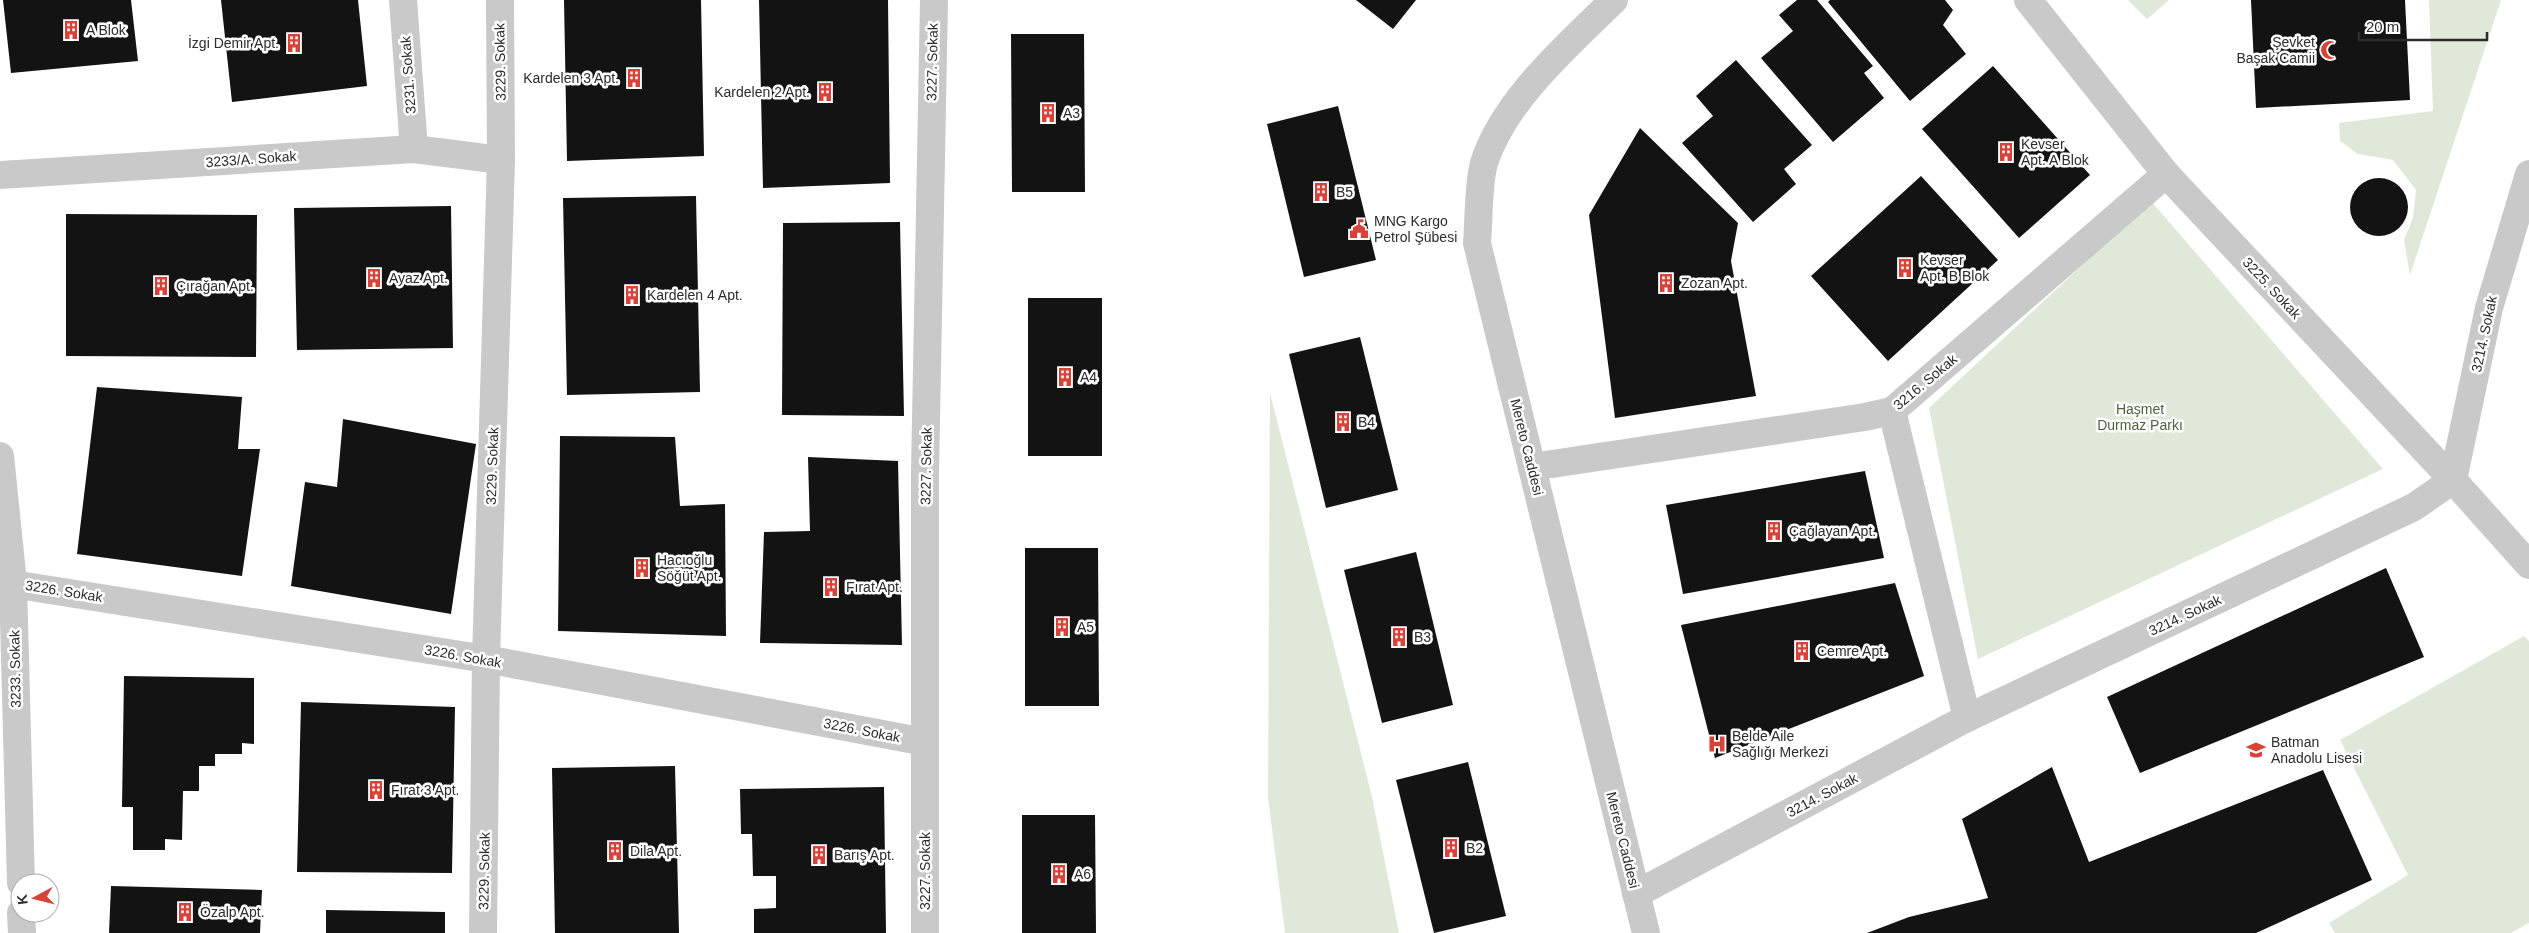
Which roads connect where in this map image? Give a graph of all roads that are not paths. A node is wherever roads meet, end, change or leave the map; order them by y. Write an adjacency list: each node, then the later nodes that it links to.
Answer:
1 (403, 0): 6 (street, 3231. Sokak)
2 (500, 0): 7 (street, 3229. Sokak)
3 (934, 0): 19 (street, 3227. Sokak)
4 (1614, 0): 13 (street, Mereto Caddesi)
5 (2028, 0): 8 (street, 3225. Sokak)
6 (414, 149): 7 (street, 3233/A. Sokak); 10 (street, 3233/A. Sokak)
7 (501, 160): 17 (street, 3229. Sokak)
8 (2166, 174): 11 (street, 3216. Sokak); 14 (street, 3225. Sokak)
9 (2529, 174): 14 (street, 3214. Sokak)
10 (0, 175)
11 (1892, 411): 13 (street, 3216. Sokak); 18 (street)
12 (0, 456): 16 (street, 3233. Sokak)
13 (1532, 467): 21 (street, Mereto Caddesi)
14 (2454, 480): 15 (street, 3225. Sokak); 18 (street, 3214. Sokak)
15 (2529, 565)
16 (7, 582): 17 (street, 3226. Sokak); 20 (street, 3233. Sokak)
17 (486, 659): 19 (street, 3226. Sokak); 22 (street, 3229. Sokak)
18 (1967, 718): 21 (street, 3214. Sokak)
19 (925, 742): 23 (street, 3227. Sokak)
20 (20, 873)
21 (1636, 894): 24 (street, Mereto Caddesi)
22 (483, 933)
23 (926, 933)
24 (1646, 933)

